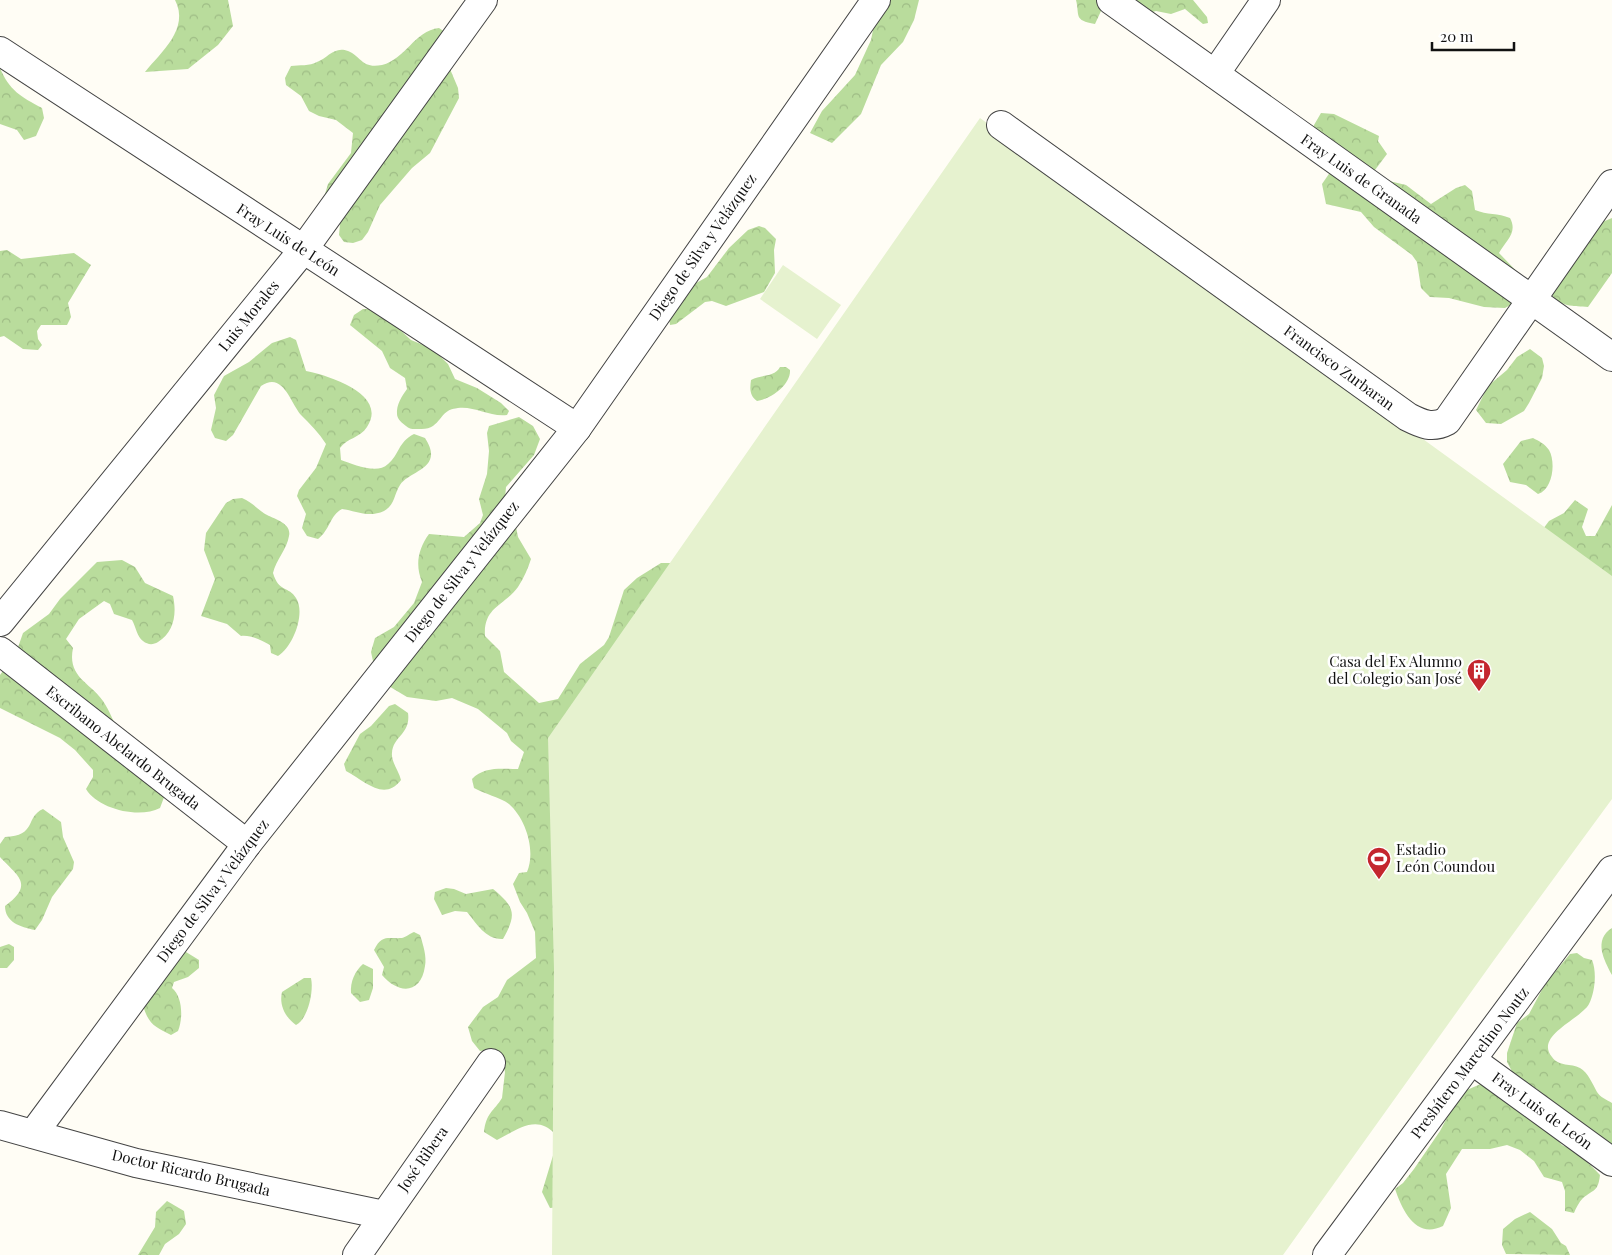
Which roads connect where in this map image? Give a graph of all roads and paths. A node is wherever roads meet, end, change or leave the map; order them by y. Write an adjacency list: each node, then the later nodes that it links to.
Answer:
1 (483, 0): 9 (street, Luis Morales)
2 (876, 0): 12 (street, Diego de Silva y Velázquez)
3 (1111, 0): 6 (street, Fray Luis de Granada)
4 (1266, 0): 6 (street)
5 (0, 51): 9 (street, Fray Luis de León)
6 (1215, 74): 10 (street, Fray Luis de Granada)
7 (1001, 125): 10 (street, Francisco Zurbaran)
8 (1612, 184): 10 (street, Francisco Zurbaran)
9 (303, 250): 12 (street, Fray Luis de León); 13 (street, Luis Morales)
10 (1531, 299): 11 (street, Fray Luis de Granada)
11 (1612, 357)
12 (576, 428): 15 (street, Diego de Silva y Velázquez)
13 (0, 622)
14 (0, 651): 15 (street, Escribano Abelardo Brugada)
15 (246, 844): 20 (street, Diego de Silva y Velázquez)
16 (1612, 870): 17 (street, Presbítero Marcelino Noutz)
17 (1473, 1061): 21 (street, Fray Luis de León); 24 (street, Presbítero Marcelino Noutz)
18 (491, 1063): 22 (street, José Ribera)
19 (0, 1125): 20 (street, Doctor Ricardo Brugada)
20 (33, 1134): 22 (street, Doctor Ricardo Brugada)
21 (1612, 1162)
22 (384, 1215): 23 (street, José Ribera)
23 (357, 1255)
24 (1327, 1255)

